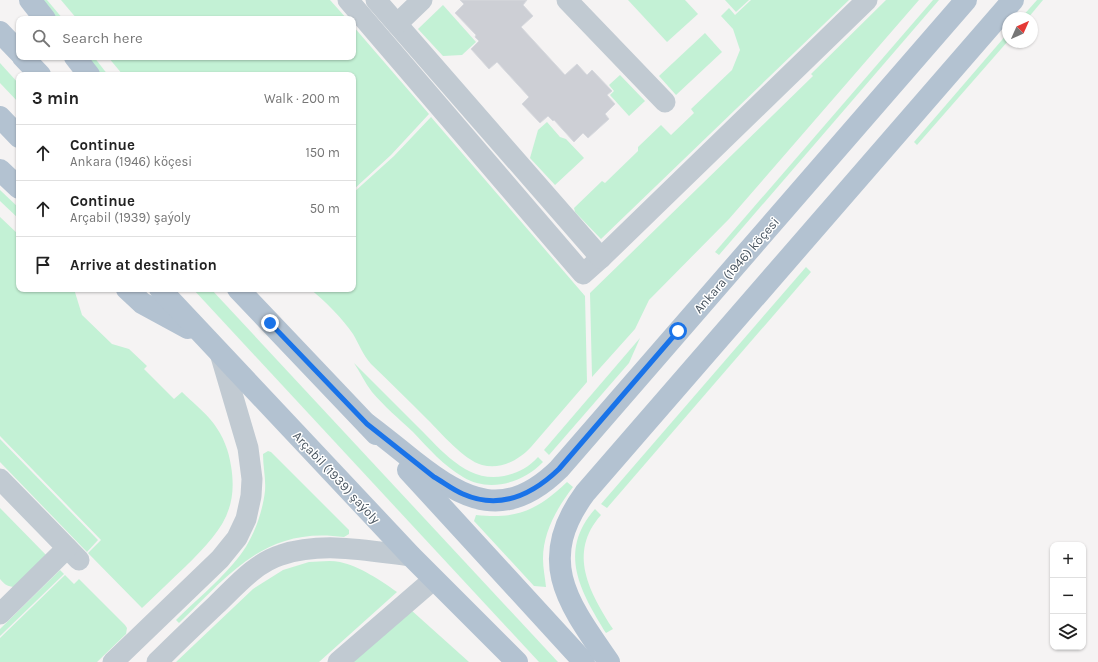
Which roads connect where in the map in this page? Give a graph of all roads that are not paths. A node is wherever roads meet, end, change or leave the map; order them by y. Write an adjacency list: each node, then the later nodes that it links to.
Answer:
1 (30, 0): 9 (main road)
2 (348, 0): 22 (lane)
3 (376, 0): 10 (lane)
4 (422, 0): 10 (lane)
5 (567, 0): 17 (lane)
6 (867, 0): 22 (lane)
7 (966, 0): 28 (main road, Ankara (1946) köçesi)
8 (1013, 0): 38 (main road)
9 (43, 16)
10 (397, 24): 22 (lane)
11 (0, 32): 12 (main road)
12 (16, 49)
13 (26, 60): 15 (main road)
14 (77, 60): 16 (main road)
15 (37, 72)
16 (87, 72)
17 (665, 102)
18 (0, 117): 19 (main road)
19 (16, 134)
20 (0, 170): 21 (main road)
21 (16, 185)
22 (601, 258)
23 (130, 292): 26 (main road)
24 (163, 292): 26 (main road, Arçabil (1939) şaýoly)
25 (241, 292): 28 (main road)
26 (205, 336): 27 (main road, Arçabil (1939) şaýoly)
27 (220, 353): 30 (main road, Arçabil (1939) şaýoly); 33 (lane)
28 (367, 424): 37 (main road)
29 (0, 479): 32 (lane)
30 (411, 556): 31 (main road, Arçabil (1939) şaýoly); 34 (lane)
31 (434, 578): 35 (lane); 36 (main road, Arçabil (1939) şaýoly)
32 (4, 603)
33 (113, 662)
34 (157, 662)
35 (338, 662)
36 (518, 662)
37 (584, 662)
38 (609, 662)

